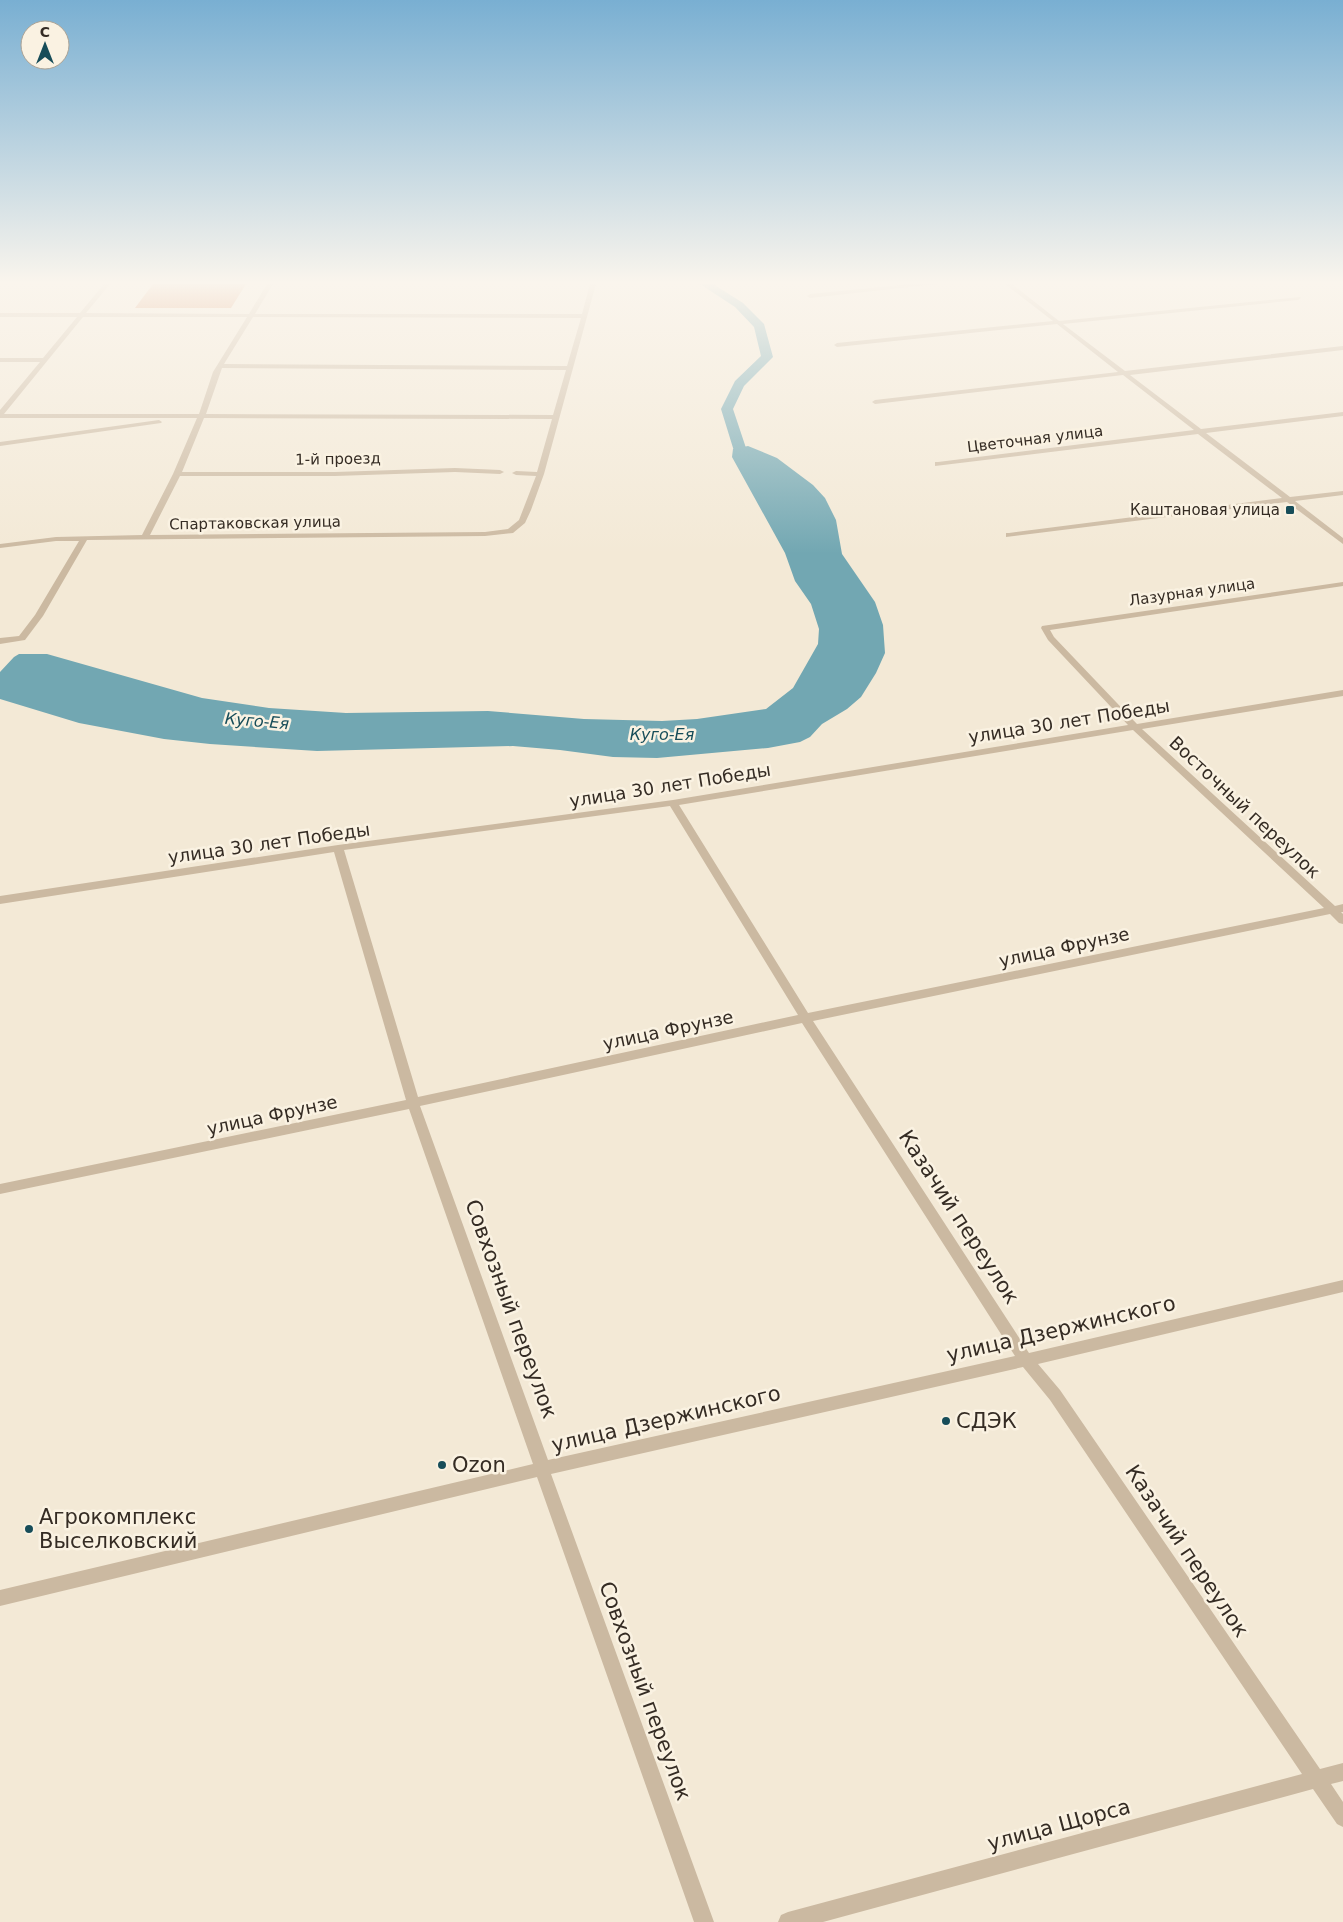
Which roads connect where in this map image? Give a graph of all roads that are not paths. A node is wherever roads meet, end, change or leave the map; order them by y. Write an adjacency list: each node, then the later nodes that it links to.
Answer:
1 (34, 374): 7 (street)
2 (217, 374): 9 (street)
3 (568, 374): 10 (street)
4 (1127, 374): 5 (street); 11 (street)
5 (875, 402)
6 (1343, 414): 11 (street, Цветочная улица)
7 (0, 415): 8 (street)
8 (194, 416): 9 (street); 12 (street)
9 (202, 416): 10 (street); 16 (street)
10 (555, 417): 17 (street)
11 (1199, 432): 13 (street, Цветочная улица); 19 (street)
12 (0, 444)
13 (938, 464)
14 (500, 472): 16 (street, 1-й проезд)
15 (516, 473): 17 (street)
16 (177, 474): 22 (street)
17 (540, 474): 22 (street, Спартаковская улица)
18 (1343, 493): 19 (street)
19 (1287, 500): 20 (street); 23 (street)
20 (1009, 535)
21 (84, 538): 22 (street, Спартаковская улица); 24 (street, Спартаковская улица); 27 (street)
22 (145, 538)
23 (1343, 542)
24 (0, 546)
25 (1343, 584): 26 (street, Лазурная улица)
26 (1045, 628): 29 (street, Восточный переулок)
27 (0, 641)
28 (1343, 693): 29 (street, улица 30 лет Победы)
29 (1135, 727): 30 (street, улица 30 лет Победы); 33 (street, Восточный переулок)
30 (673, 803): 31 (street, улица 30 лет Победы); 35 (street, Казачий переулок)
31 (338, 848): 32 (street, улица 30 лет Победы); 36 (street, Совхозный переулок)
32 (0, 900)
33 (1338, 909): 34 (street, Восточный переулок); 35 (street, улица Фрунзе)
34 (1343, 920)
35 (806, 1018): 36 (street, улица Фрунзе); 39 (street, Казачий переулок)
36 (414, 1103): 37 (street, улица Фрунзе); 40 (street, Совхозный переулок)
37 (0, 1189)
38 (1343, 1286): 39 (street, улица Дзержинского)
39 (1026, 1360): 40 (street, улица Дзержинского); 43 (street, Казачий переулок)
40 (542, 1469): 41 (street, улица Дзержинского); 45 (street, Совхозный переулок)
41 (0, 1598)
42 (1343, 1772): 43 (street, улица Щорса)
43 (1317, 1778): 44 (street, Казачий переулок); 46 (street, улица Щорса)
44 (1343, 1818)
45 (704, 1922)
46 (788, 1922)

